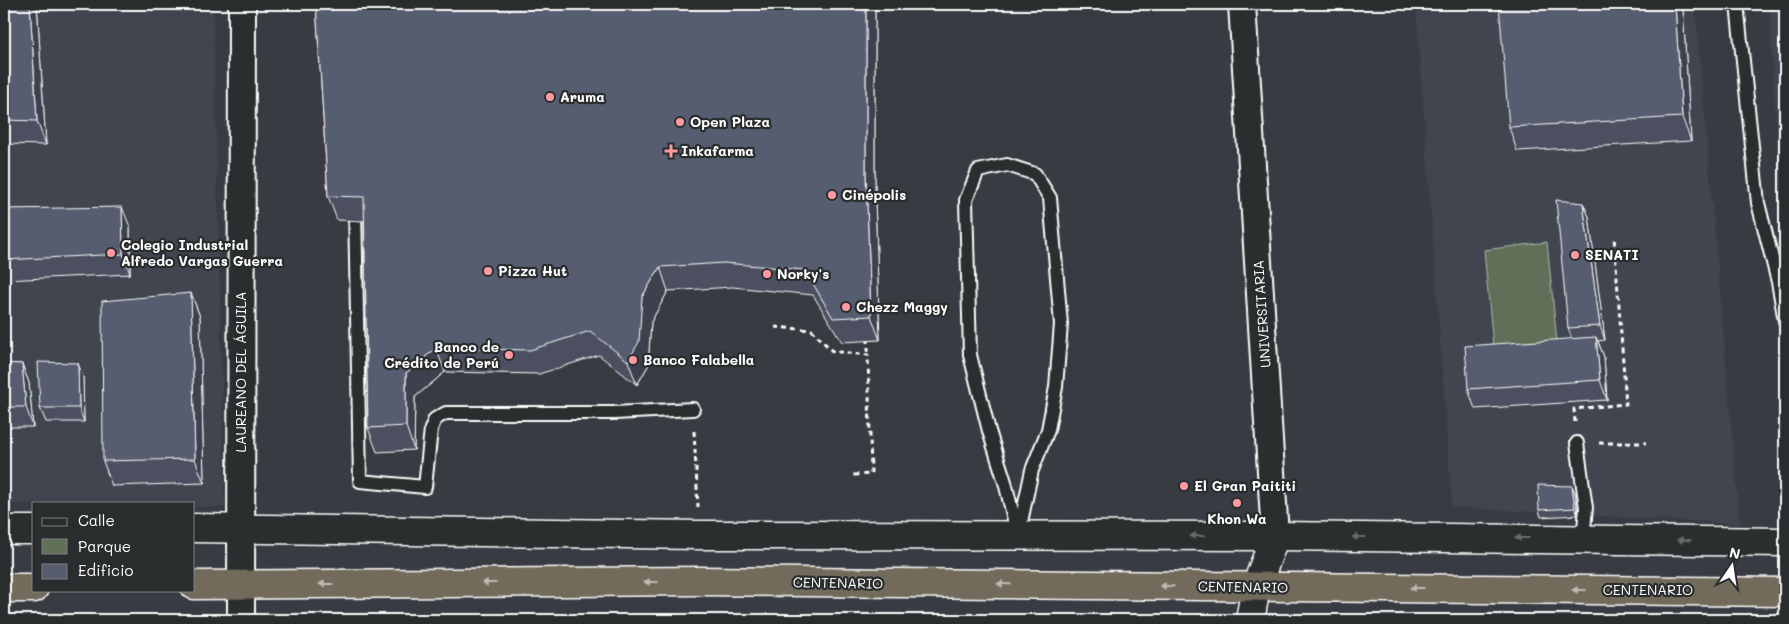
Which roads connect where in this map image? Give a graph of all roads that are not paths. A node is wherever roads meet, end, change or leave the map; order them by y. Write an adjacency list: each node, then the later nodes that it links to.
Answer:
1 (242, 4): 9 (street, LAUREANO DEL ÁGUILA)
2 (1242, 4): 13 (street, UNIVERSITARIA)
3 (1737, 4): 5 (lane)
4 (355, 190): 6 (lane)
5 (1785, 321)
6 (693, 409)
7 (1577, 443): 14 (lane)
8 (195, 528): 9 (street)
9 (241, 528): 12 (street); 16 (street, LAUREANO DEL ÁGUILA)
10 (4, 530): 11 (street)
11 (32, 530)
12 (1018, 536): 12 (lane); 13 (street, one-way to 12)
13 (1275, 536): 14 (street, one-way to 13); 18 (street, UNIVERSITARIA)
14 (1583, 539): 15 (street, one-way to 14)
15 (1785, 542)
16 (240, 584): 17 (highway, CENTENARIO); 18 (highway, CENTENARIO, one-way to 16); 22 (street, LAUREANO DEL ÁGUILA)
17 (195, 585)
18 (1256, 587): 21 (highway, CENTENARIO, one-way to 18); 23 (street, UNIVERSITARIA)
19 (4, 588): 20 (highway)
20 (32, 588)
21 (1785, 592)
22 (240, 620)
23 (1250, 620)

